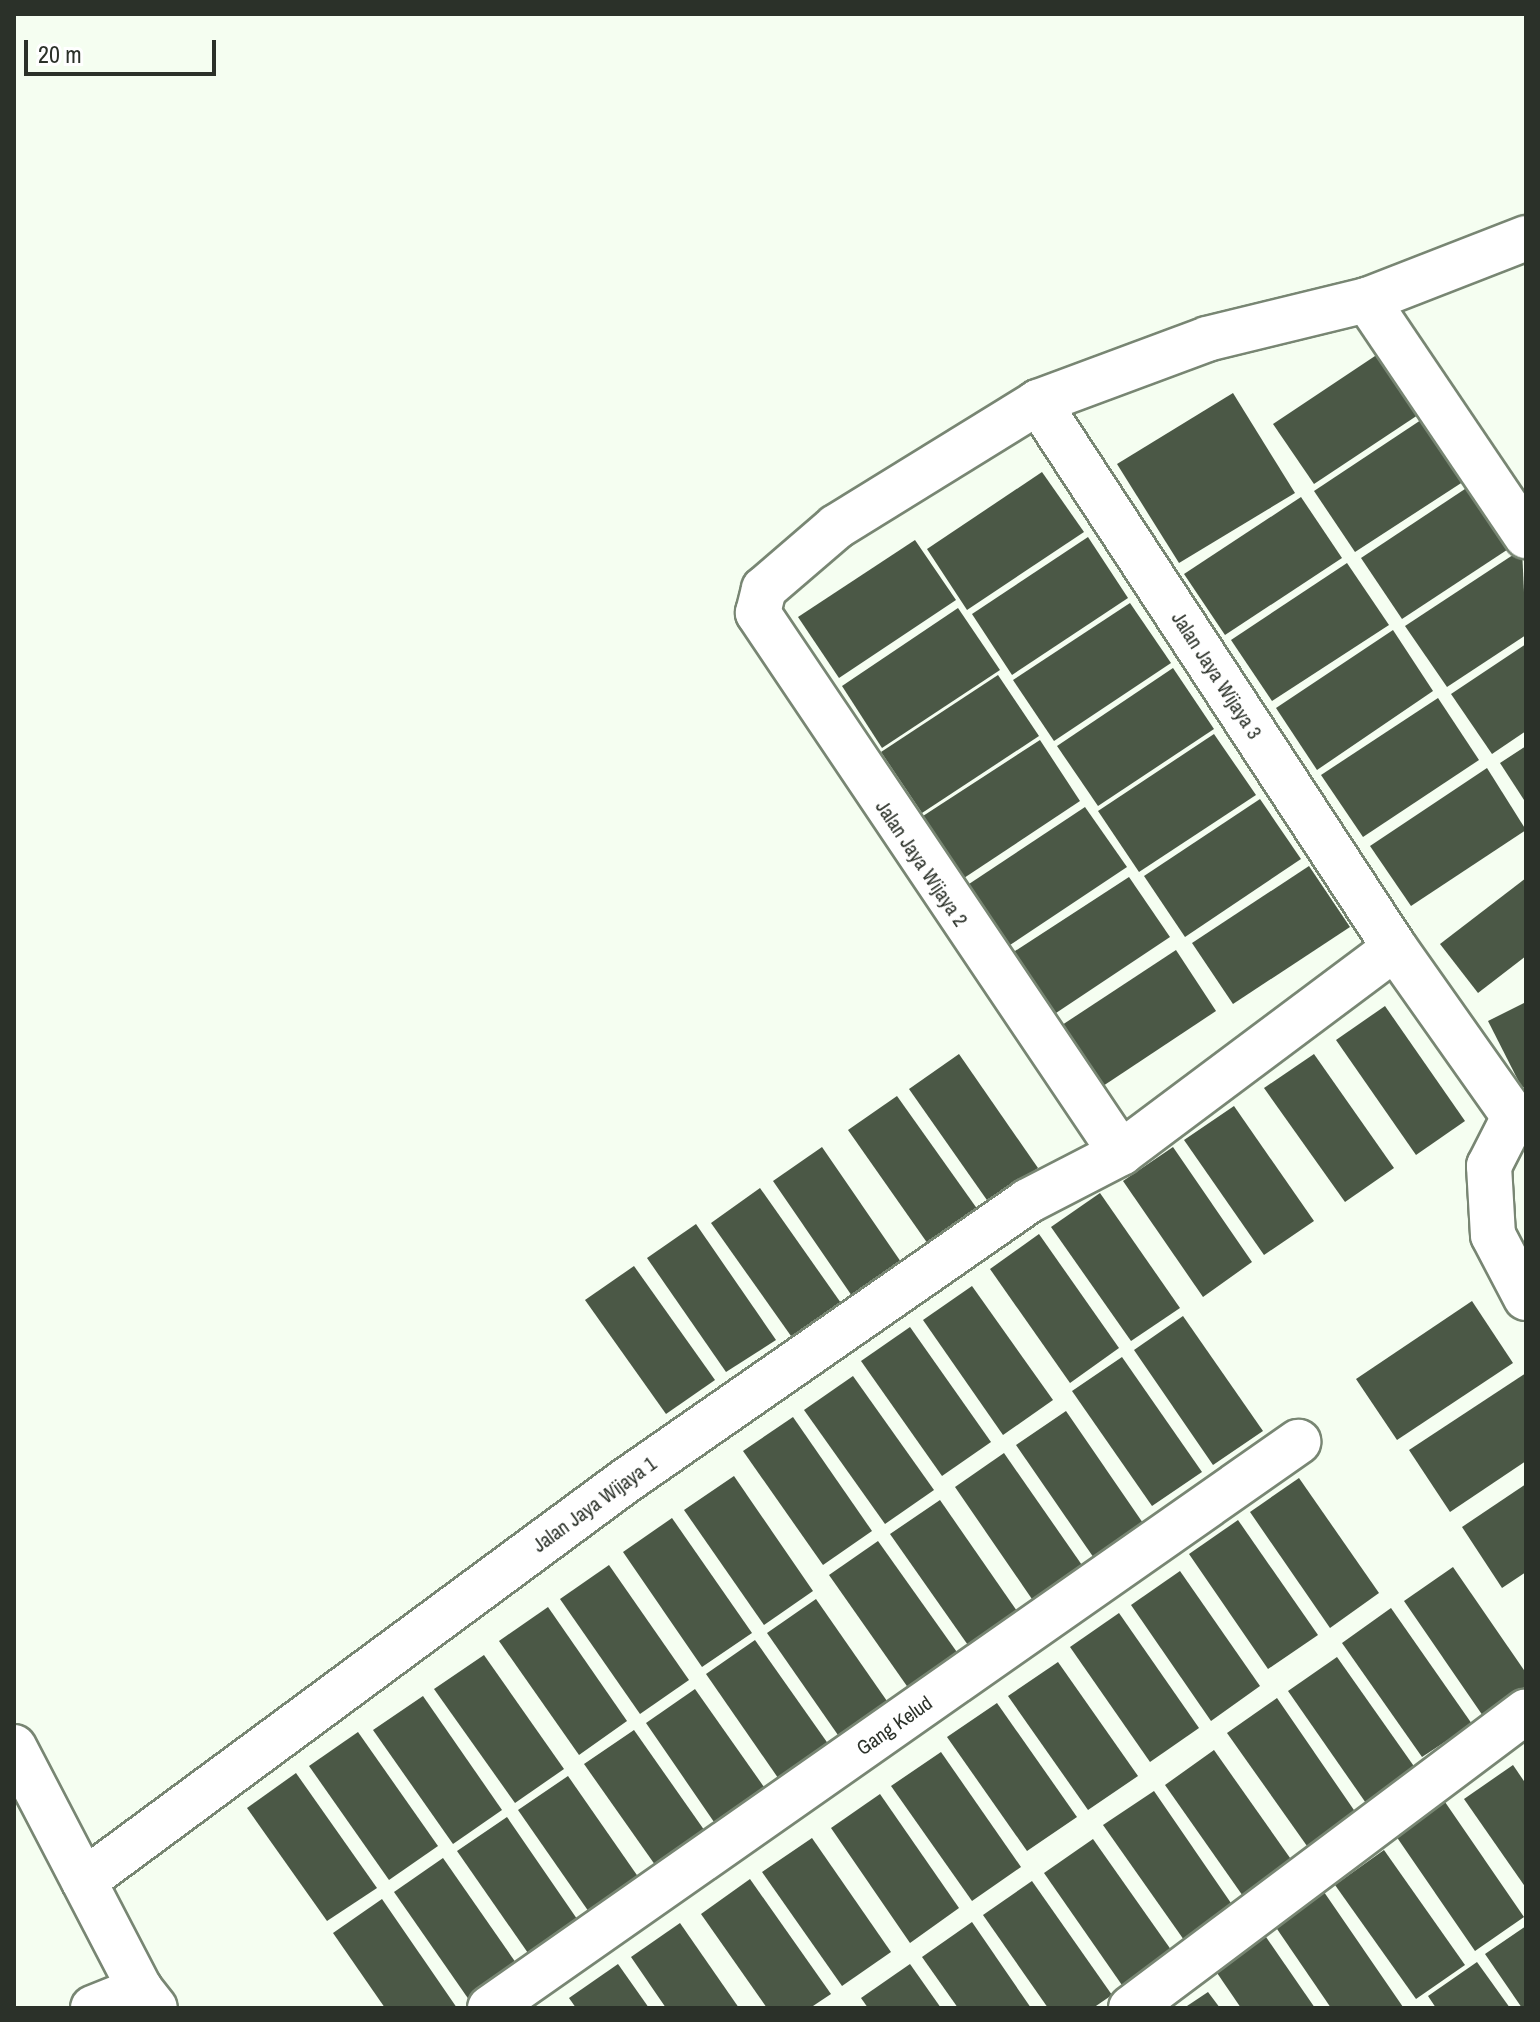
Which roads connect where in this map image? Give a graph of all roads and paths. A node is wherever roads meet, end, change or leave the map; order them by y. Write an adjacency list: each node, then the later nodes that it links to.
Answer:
1 (1526, 238): 2 (street, Jalan Jaya Wijaya 2)
2 (1367, 300): 3 (street, Jalan Jaya Wijaya 2); 4 (street)
3 (1038, 402): 5 (street, Jalan Jaya Wijaya 3); 7 (street, Jalan Jaya Wijaya 2)
4 (1526, 536)
5 (1395, 948): 6 (street, Jalan Jaya Wijaya 3); 7 (street, Jalan Jaya Wijaya 1)
6 (1520, 1112): 8 (street)
7 (1121, 1153): 12 (street, Jalan Jaya Wijaya 1)
8 (1526, 1298)
9 (1298, 1442): 15 (street, Gang Kelud)
10 (1526, 1711): 16 (street)
11 (14, 1747): 12 (street)
12 (84, 1881): 13 (street)
13 (148, 1998): 14 (street)
14 (93, 2008)
15 (490, 2008)
16 (1131, 2008)

